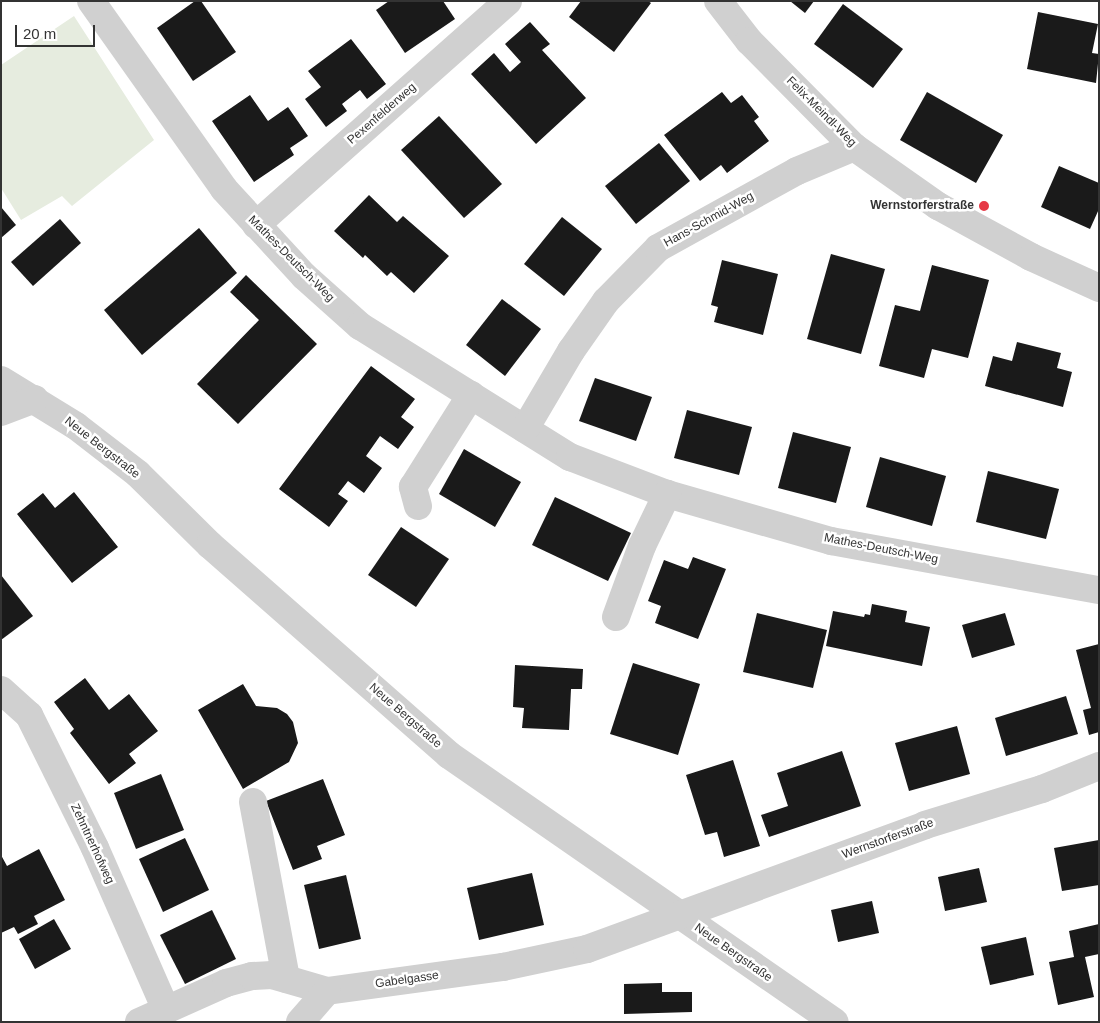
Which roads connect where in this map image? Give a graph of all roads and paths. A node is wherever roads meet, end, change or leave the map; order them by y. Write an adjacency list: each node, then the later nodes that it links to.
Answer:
1 (508, 1): 5 (street, Pexenfelderweg)
2 (718, 1): 4 (street, Felix-Meindl-Weg)
3 (94, 2): 5 (street, Mathes-Deutsch-Weg)
4 (854, 147): 6 (street, Felix-Meindl-Weg); 11 (street, Hans-Schmid-Weg)
5 (256, 225): 8 (street, Mathes-Deutsch-Weg)
6 (1099, 288)
7 (1, 380): 9 (street, Neue Bergstraße)
8 (471, 395): 11 (street, Mathes-Deutsch-Weg); 13 (street)
9 (35, 399): 10 (street); 19 (street, Neue Bergstraße)
10 (1, 412)
11 (525, 429): 12 (street, Mathes-Deutsch-Weg)
12 (666, 494): 14 (street, Mathes-Deutsch-Weg); 15 (street)
13 (418, 506)
14 (1099, 590)
15 (616, 617)
16 (1, 690): 22 (street, Zehntnerhofweg)
17 (1099, 766): 19 (street, Wernstorferstraße)
18 (252, 802): 20 (street)
19 (678, 915): 21 (street, Gabelgasse); 25 (street, Neue Bergstraße)
20 (286, 979): 21 (street, Gabelgasse); 22 (street, Gabelgasse)
21 (327, 991): 24 (street)
22 (166, 1010): 23 (street, Gabelgasse)
23 (139, 1022)
24 (300, 1022)
25 (834, 1022)

